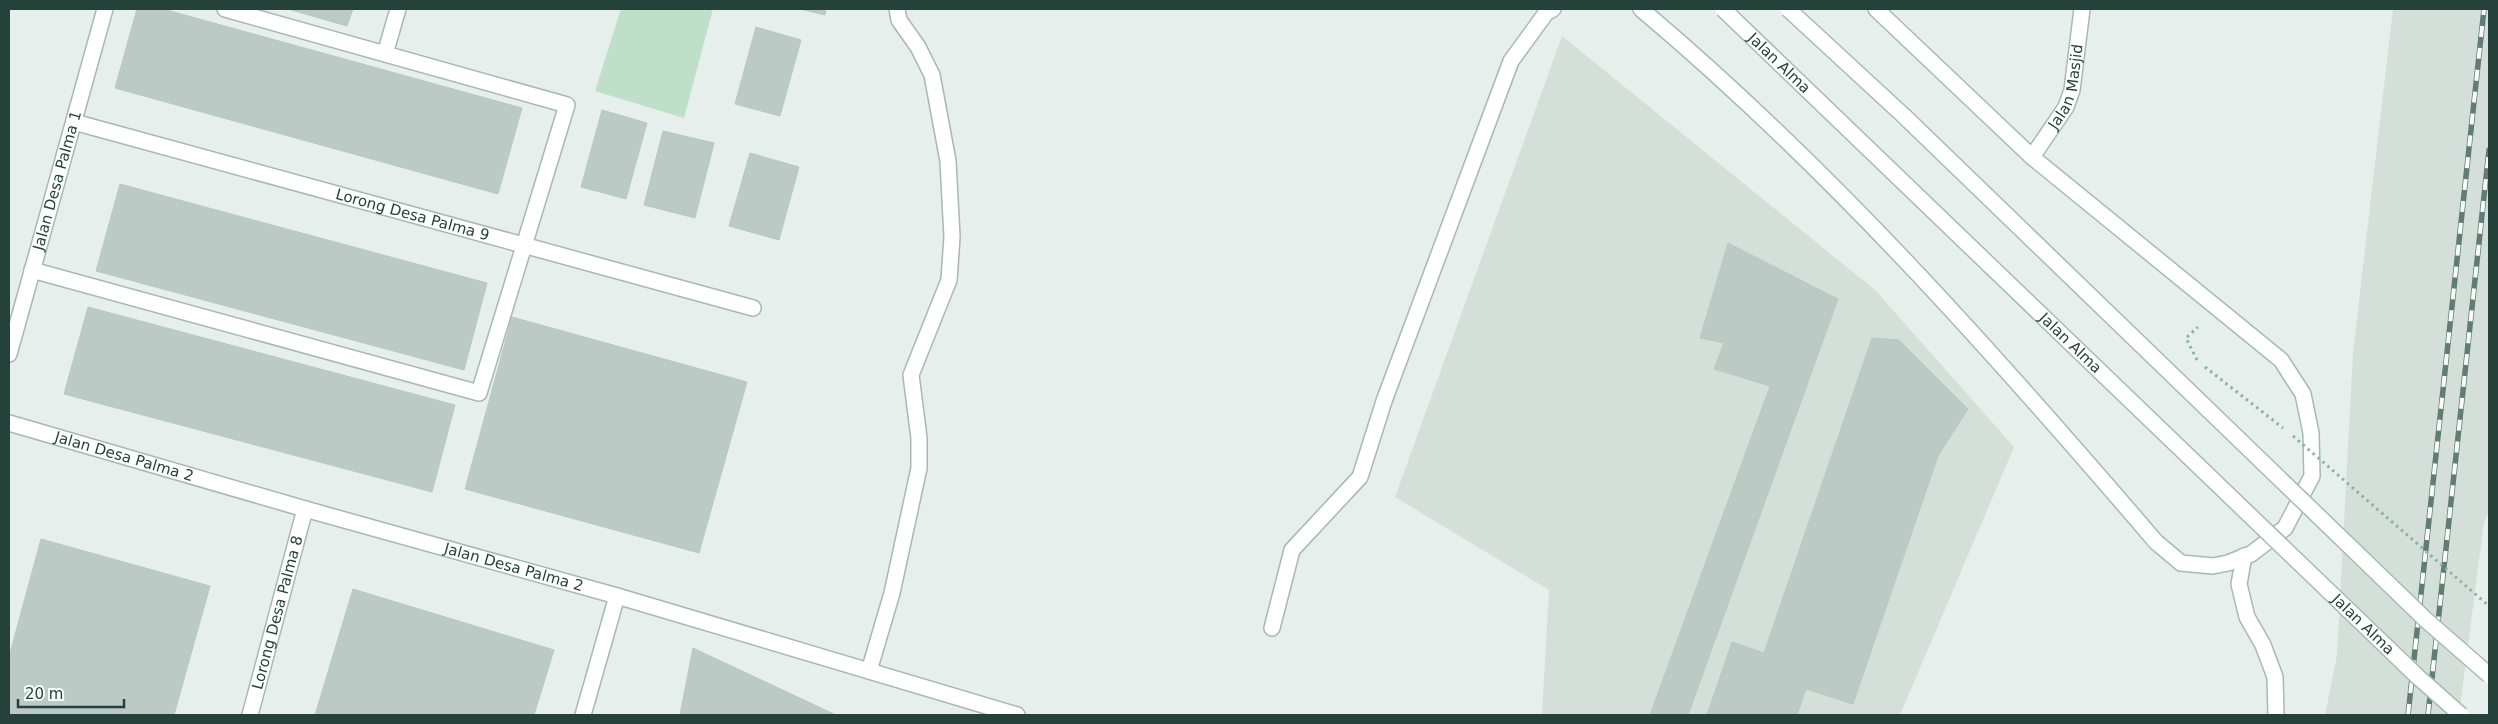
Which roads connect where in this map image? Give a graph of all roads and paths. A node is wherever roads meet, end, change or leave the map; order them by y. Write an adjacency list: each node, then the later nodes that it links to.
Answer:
1 (105, 9): 12 (main road, Jalan Desa Palma 1)
2 (225, 9): 11 (main road)
3 (398, 9): 11 (main road)
4 (897, 9): 25 (main road)
5 (1554, 9): 24 (main road)
6 (1641, 9): 21 (main road)
7 (1723, 9): 31 (main road, Jalan Alma, bridge)
8 (1788, 9): 26 (main road, bridge)
9 (1876, 9): 13 (main road)
10 (2082, 9): 13 (main road, Jalan Masjid)
11 (385, 54): 14 (main road)
12 (74, 122): 14 (main road, Lorong Desa Palma 9); 15 (main road, Jalan Desa Palma 1)
13 (2032, 157): 17 (main road)
14 (524, 246): 15 (main road); 16 (main road, Lorong Desa Palma 9)
15 (32, 270): 18 (main road, Jalan Desa Palma 1)
16 (753, 308)
17 (2218, 309): 21 (main road); 23 (path, bridge)
18 (9, 354)
19 (9, 423): 20 (main road, Jalan Desa Palma 2)
20 (305, 510): 22 (main road, Jalan Desa Palma 2); 27 (main road, Lorong Desa Palma 8)
21 (2244, 556): 30 (main road)
22 (617, 596): 25 (main road, Jalan Desa Palma 2); 28 (main road)
23 (2489, 606)
24 (1272, 628)
25 (870, 672): 29 (main road, Jalan Desa Palma 2)
26 (2489, 675)
27 (250, 715)
28 (583, 715)
29 (1017, 715)
30 (2276, 715)
31 (2461, 715)

